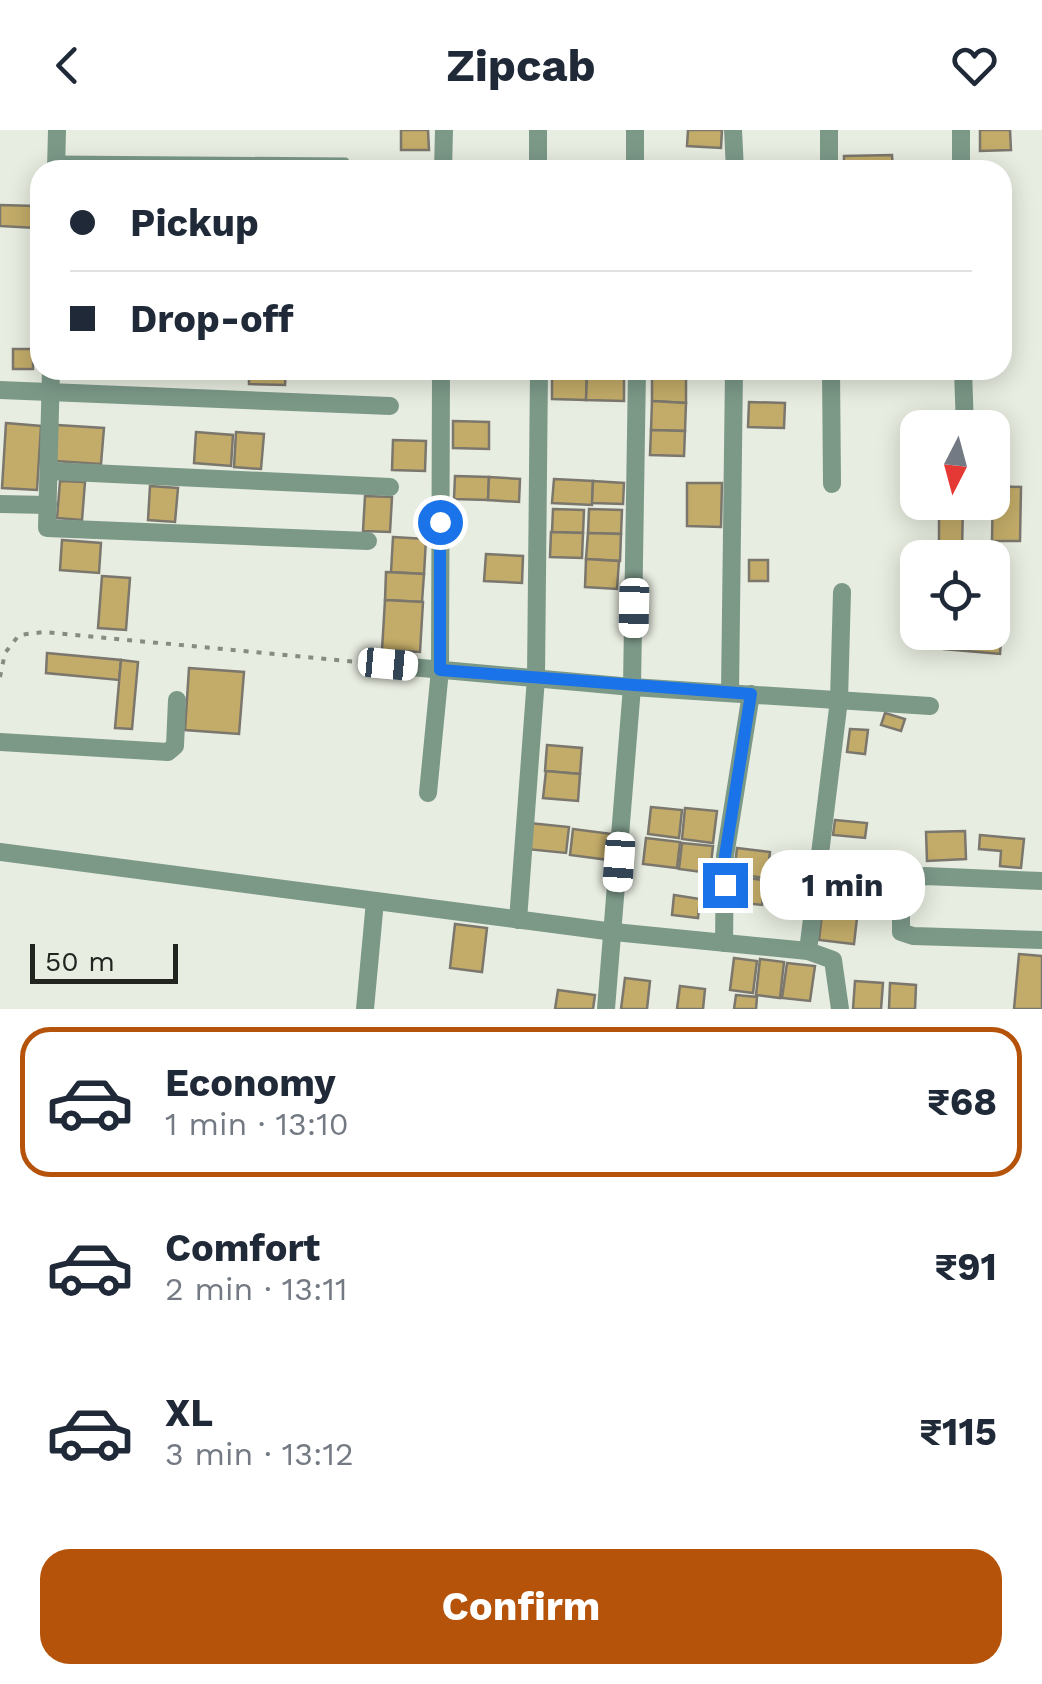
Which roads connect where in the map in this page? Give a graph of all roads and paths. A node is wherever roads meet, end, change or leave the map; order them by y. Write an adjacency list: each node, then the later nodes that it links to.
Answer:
1 (57, 130): 8 (street)
2 (444, 130): 9 (street)
3 (538, 130): 10 (street)
4 (635, 130): 11 (street)
5 (733, 130): 12 (street)
6 (828, 130): 13 (street)
7 (961, 130): 14 (street)
8 (56, 160)
9 (443, 160)
10 (538, 160)
11 (636, 160)
12 (734, 160)
13 (829, 160)
14 (961, 160)
15 (50, 380): 23 (street)
16 (441, 380): 34 (street)
17 (539, 380): 36 (street)
18 (637, 380): 37 (street)
19 (734, 380): 38 (street)
20 (830, 380): 27 (street)
21 (963, 380): 25 (street)
22 (0, 390): 23 (street)
23 (50, 390): 24 (street); 26 (street)
24 (390, 406)
25 (964, 410)
26 (49, 471): 28 (street); 30 (street)
27 (832, 484)
28 (390, 487)
29 (0, 504): 30 (street)
30 (48, 506): 31 (street)
31 (368, 541)
32 (842, 592): 41 (street)
33 (388, 664): 34 (street); 35 (path)
34 (440, 670): 36 (street); 44 (street)
35 (0, 677)
36 (536, 678): 37 (street); 48 (street)
37 (632, 686): 38 (street); 49 (street)
38 (730, 693): 39 (street)
39 (751, 694): 41 (street); 51 (street)
40 (177, 700): 43 (street)
41 (838, 700): 42 (street); 52 (street)
42 (930, 706)
43 (0, 742)
44 (428, 793)
45 (0, 852): 47 (street)
46 (1042, 881): 50 (street)
47 (375, 901): 48 (street); 53 (street)
48 (518, 920): 49 (street)
49 (614, 932): 51 (street); 54 (street)
50 (1042, 940)
51 (724, 943): 52 (street)
52 (808, 952): 55 (street)
53 (365, 1009)
54 (606, 1009)
55 (840, 1009)

